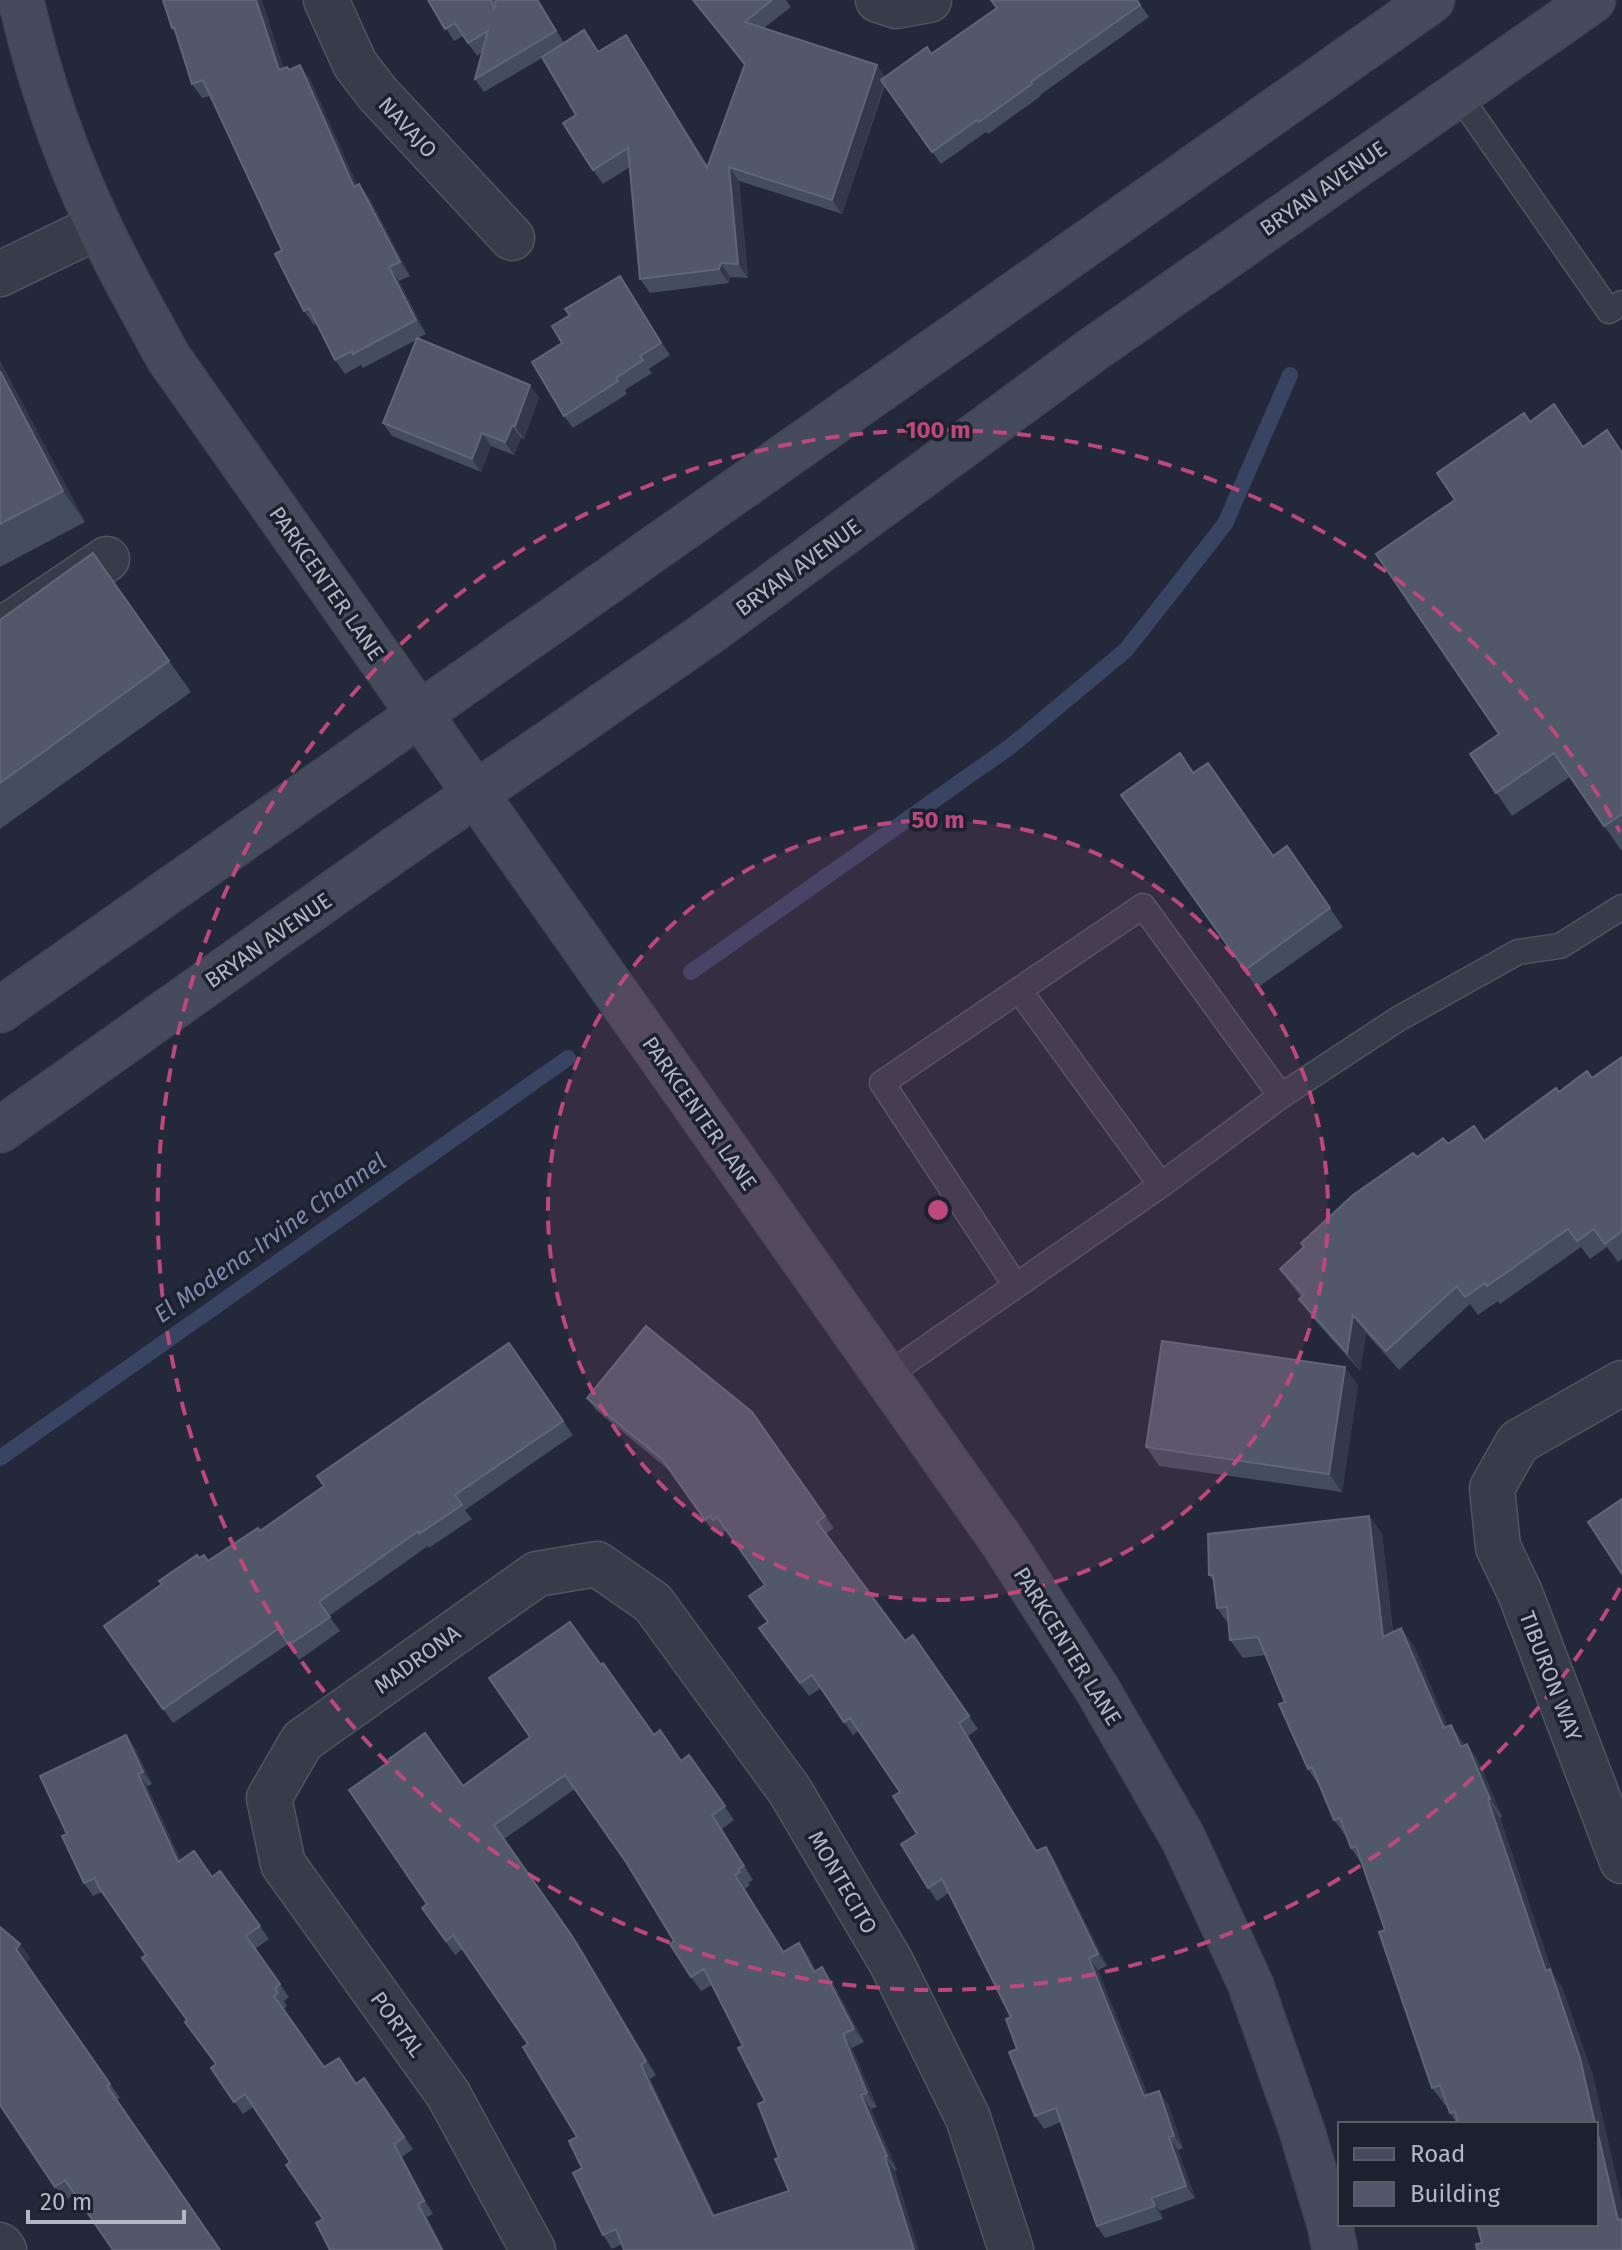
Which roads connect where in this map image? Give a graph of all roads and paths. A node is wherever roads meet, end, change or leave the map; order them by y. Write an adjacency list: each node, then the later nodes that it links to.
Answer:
1 (21, 0): 8 (main road, PARKCENTER LANE)
2 (326, 0): 9 (street, NAVAJO)
3 (878, 0): 4 (street)
4 (929, 0)
5 (1432, 0): 14 (main road)
6 (1593, 0): 7 (main road, BRYAN AVENUE)
7 (1458, 94): 11 (lane); 15 (main road, BRYAN AVENUE)
8 (99, 226): 10 (street); 14 (main road, PARKCENTER LANE)
9 (512, 238)
10 (0, 274)
11 (1618, 314)
12 (107, 559): 13 (street)
13 (0, 631)
14 (420, 714): 15 (main road, PARKCENTER LANE); 18 (main road)
15 (475, 794): 20 (main road, BRYAN AVENUE); 23 (main road, PARKCENTER LANE)
16 (1622, 907): 19 (lane)
17 (1019, 990): 19 (lane); 21 (lane); 22 (lane)
18 (0, 1010)
19 (1281, 1096): 21 (lane)
20 (0, 1130)
21 (1161, 1185): 22 (lane)
22 (1016, 1286): 23 (lane)
23 (886, 1376): 32 (main road, PARKCENTER LANE)
24 (1622, 1383): 27 (street, TIBURON WAY)
25 (597, 1564): 26 (street, MADRONA); 31 (street, MONTECITO)
26 (269, 1798): 30 (street, PORTAL)
27 (1622, 1861)
28 (0, 2245): 29 (street)
29 (4, 2250)
30 (533, 2250)
31 (1011, 2250)
32 (1335, 2250)

